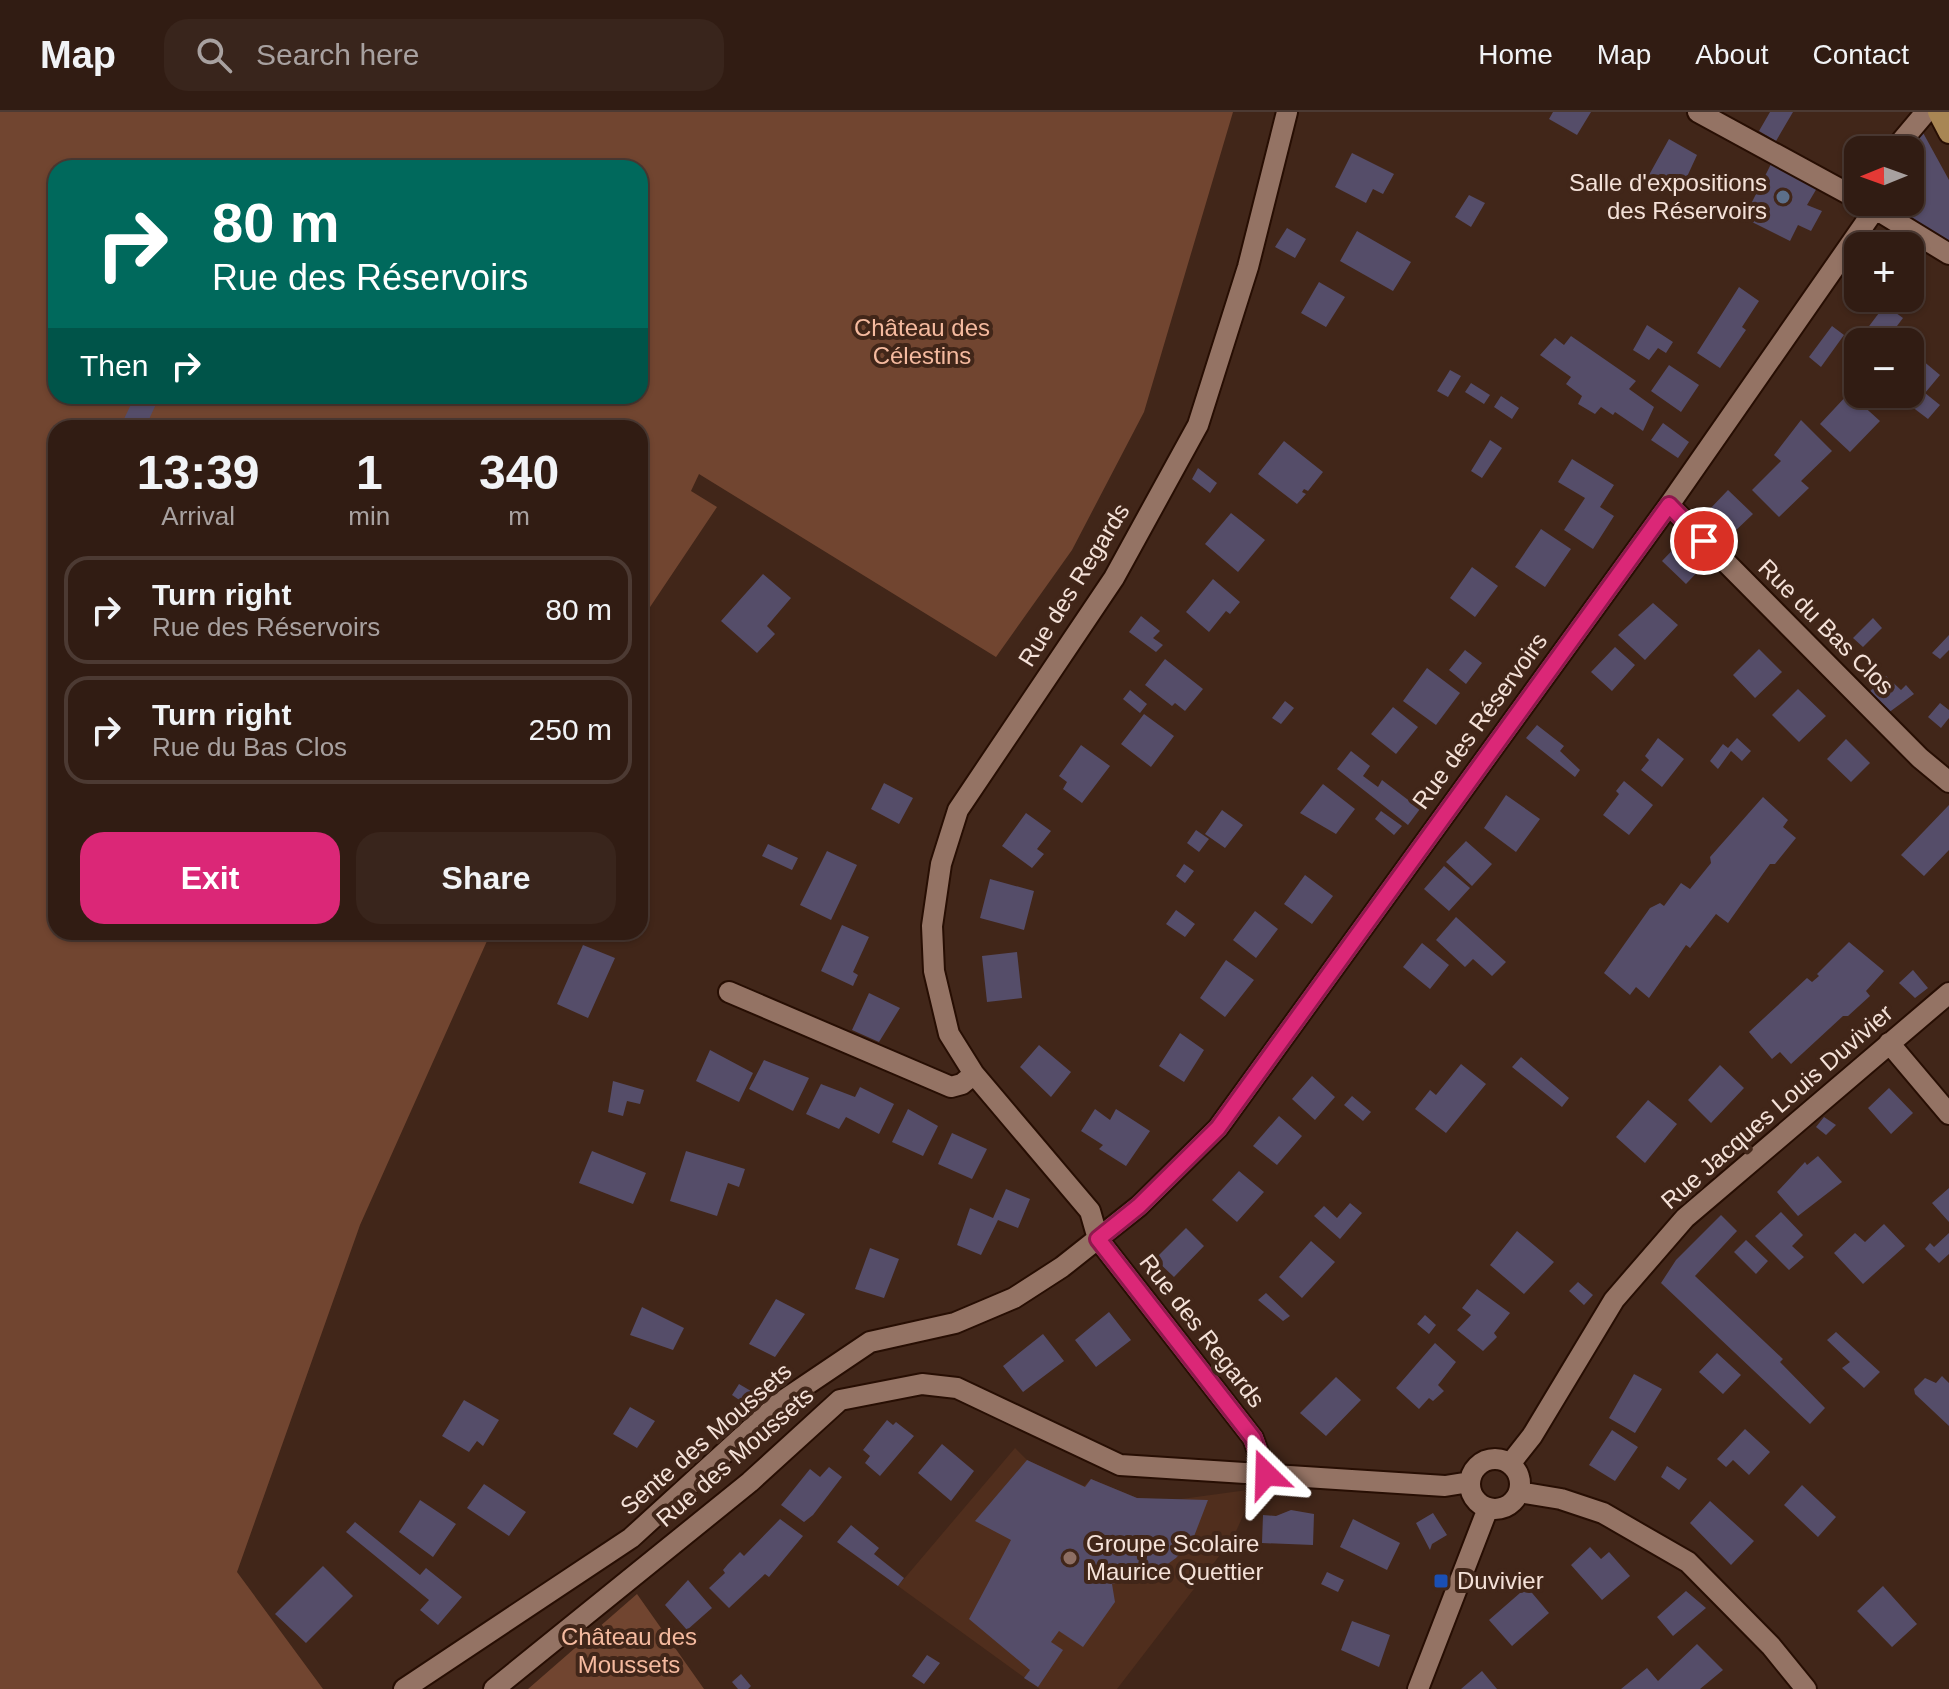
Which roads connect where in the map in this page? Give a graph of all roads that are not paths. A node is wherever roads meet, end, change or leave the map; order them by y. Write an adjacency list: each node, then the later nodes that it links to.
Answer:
1 (1287, 112): 16 (street, Rue des Regards)
2 (1698, 112): 7 (street)
3 (1926, 112): 6 (street)
4 (1938, 112): 5 (main road)
5 (1949, 133)
6 (1906, 136)
7 (1844, 190)
8 (1852, 216): 11 (street, Rue des Réservoirs)
9 (1888, 216): 10 (street)
10 (1949, 254)
11 (1669, 505): 12 (street, Rue du Bas Clos); 18 (street, Rue des Réservoirs)
12 (1949, 782)
13 (729, 992): 16 (street)
14 (1949, 993): 15 (street, Rue Jacques Louis Duvivier)
15 (1889, 1043): 17 (street); 19 (street, Rue Jacques Louis Duvivier)
16 (974, 1074): 18 (street, Rue des Regards)
17 (1949, 1114)
18 (1098, 1239): 20 (street, Rue des Regards); 24 (street, Sente des Moussets)
19 (1510, 1464): 21 (street); 22 (street)
20 (1266, 1474): 21 (street, Rue des Moussets); 25 (street, Rue des Moussets)
21 (1470, 1482): 23 (street)
22 (1519, 1492): 23 (street); 27 (street)
23 (1488, 1508): 26 (street)
24 (404, 1689)
25 (494, 1689)
26 (1418, 1689)
27 (1806, 1689)

